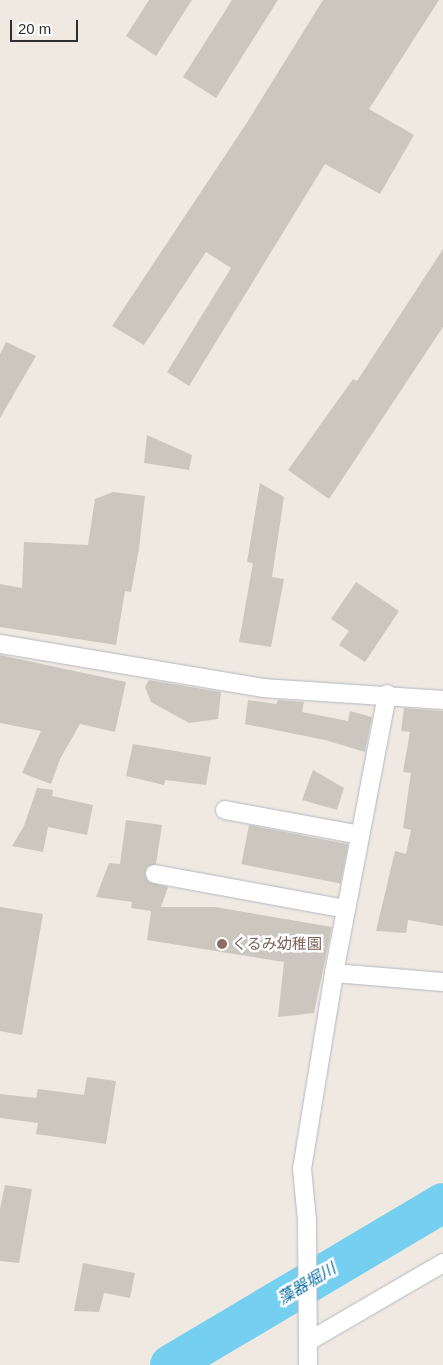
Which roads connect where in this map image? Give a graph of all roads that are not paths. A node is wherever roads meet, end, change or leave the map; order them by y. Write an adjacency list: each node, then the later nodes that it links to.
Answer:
1 (0, 644): 2 (street)
2 (388, 694): 3 (street); 5 (street)
3 (443, 700)
4 (225, 810): 5 (street)
5 (360, 835): 7 (street)
6 (155, 874): 7 (street)
7 (346, 909): 8 (street)
8 (334, 973): 9 (street); 11 (street)
9 (443, 982)
10 (443, 1263): 11 (street)
11 (309, 1341): 12 (street)
12 (308, 1365)

